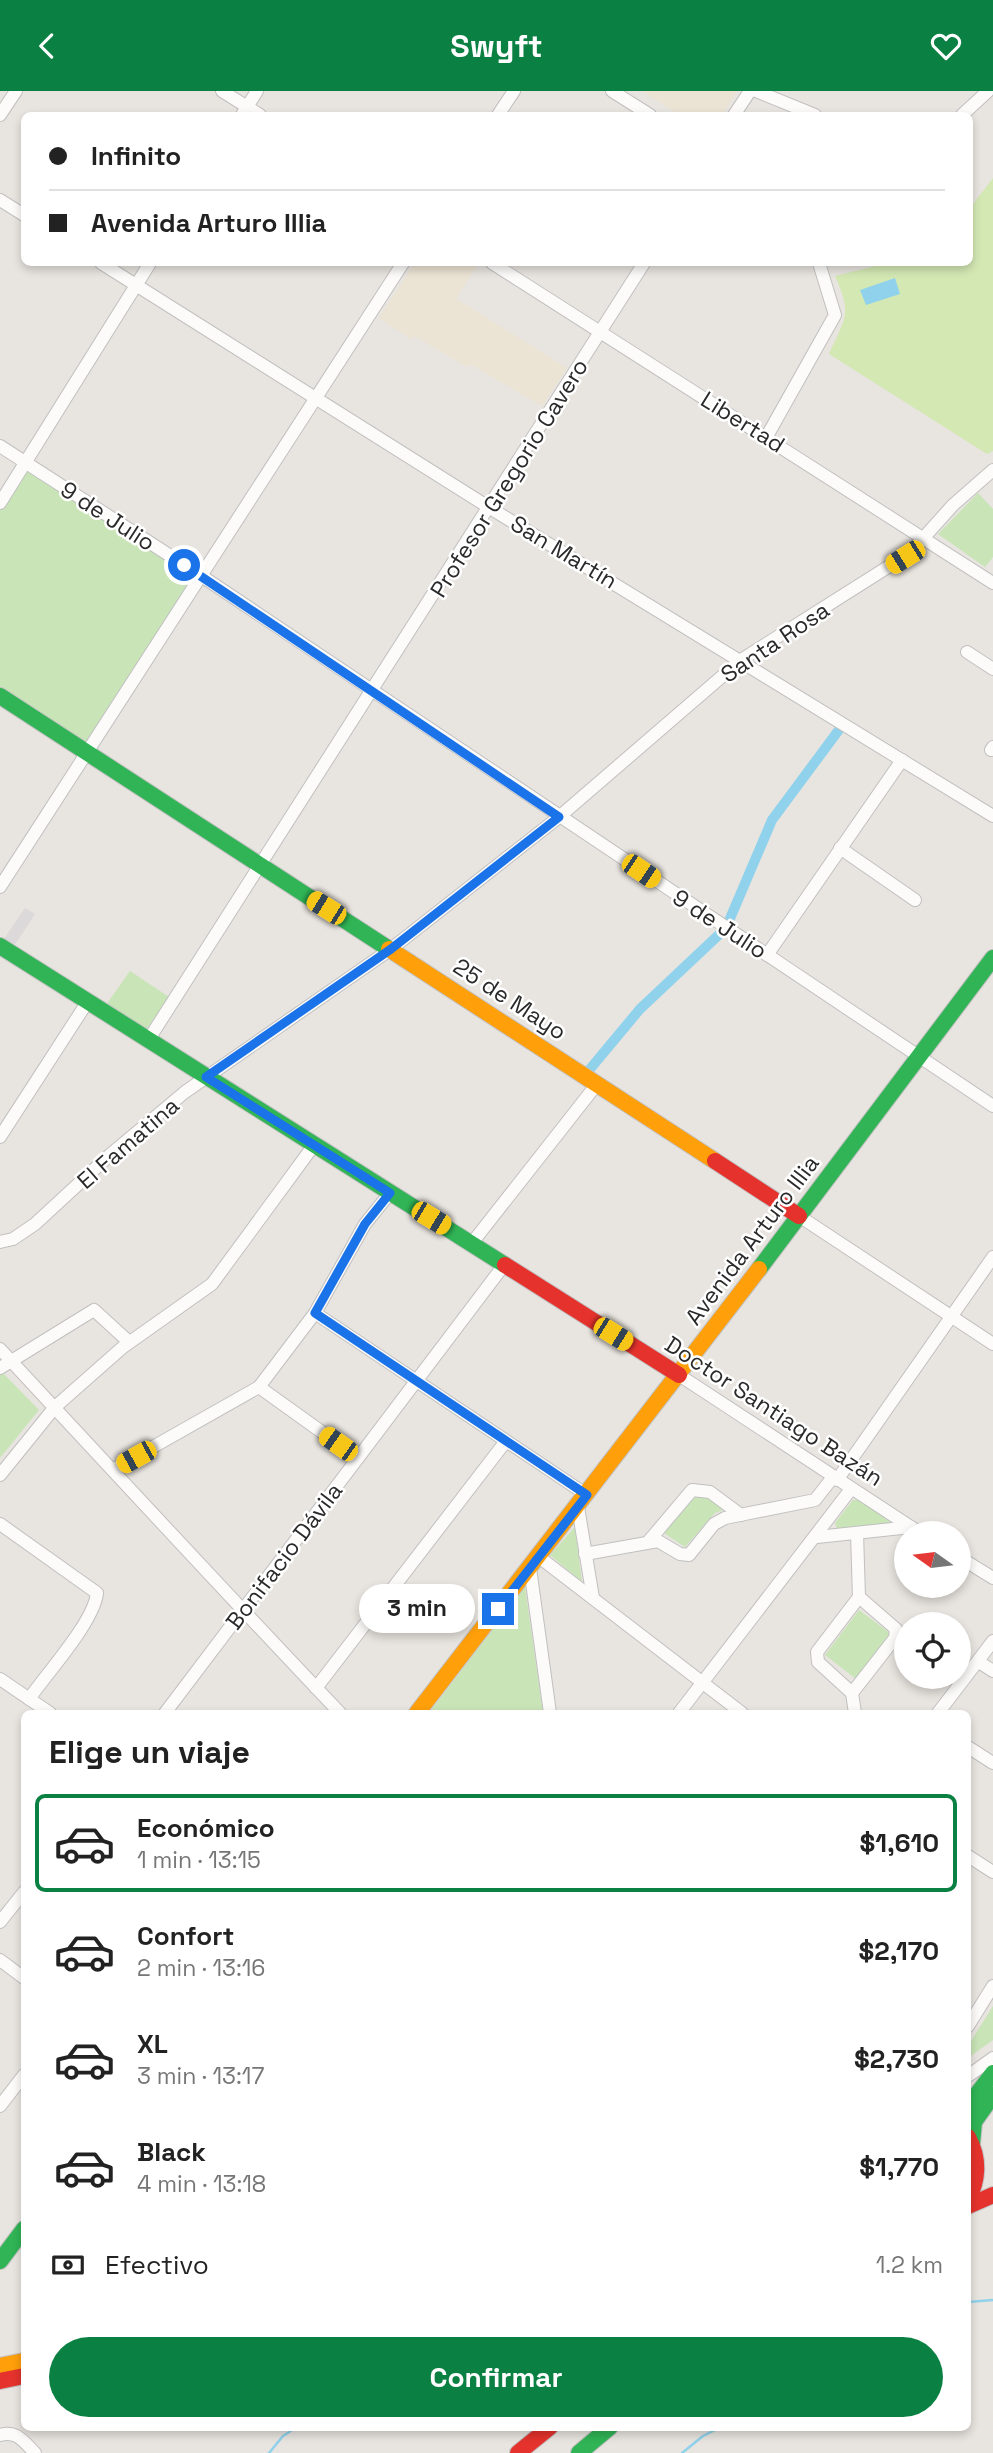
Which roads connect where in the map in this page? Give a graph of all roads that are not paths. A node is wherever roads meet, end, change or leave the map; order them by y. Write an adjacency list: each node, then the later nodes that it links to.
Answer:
1 (16, 91): 15 (street)
2 (222, 91): 9 (street)
3 (257, 91): 9 (street)
4 (514, 91): 10 (street)
5 (612, 91): 11 (street)
6 (750, 91): 12 (street)
7 (756, 91): 13 (street)
8 (988, 91): 14 (street)
9 (245, 111)
10 (500, 112)
11 (645, 112)
12 (736, 112)
13 (808, 112)
14 (965, 112)
15 (0, 115)
16 (0, 200): 17 (street)
17 (21, 213)
18 (106, 266): 24 (street, San Martín)
19 (148, 266): 24 (street)
20 (401, 266): 26 (street)
21 (497, 266): 25 (street, Libertad)
22 (642, 266): 25 (street, Profesor Gregorio Cavero)
23 (820, 266): 27 (street)
24 (136, 284): 26 (street, San Martín); 29 (street)
25 (601, 333): 27 (street, Libertad); 32 (street, Profesor Gregorio Cavero)
26 (316, 398): 32 (street, San Martín); 34 (street)
27 (767, 436): 33 (street, Libertad)
28 (0, 446): 29 (street, 9 de Julio)
29 (26, 463): 31 (street); 34 (street, 9 de Julio)
30 (993, 470): 33 (street, Santa Rosa)
31 (0, 503)
32 (490, 508): 37 (street, San Martín); 39 (street, Profesor Gregorio Cavero)
33 (924, 537): 35 (street, Libertad); 37 (street, Santa Rosa)
34 (200, 575): 39 (street, 9 de Julio); 41 (street)
35 (993, 583)
36 (967, 652): 38 (street)
37 (741, 660): 42 (street, San Martín); 44 (street, Santa Rosa)
38 (993, 669)
39 (373, 692): 44 (street, 9 de Julio); 46 (street, Profesor Gregorio Cavero)
40 (0, 696): 41 (main road, 25 de Mayo)
41 (88, 753): 46 (main road, 25 de Mayo); 47 (street)
42 (902, 759): 43 (street, San Martín); 45 (street)
43 (993, 816)
44 (559, 817): 50 (street, El Famatina); 51 (street, 9 de Julio)
45 (840, 848): 48 (street); 51 (street)
46 (261, 866): 50 (main road, 25 de Mayo); 54 (street, Profesor Gregorio Cavero)
47 (0, 887)
48 (915, 900)
49 (0, 946): 53 (main road, Doctor Santiago Bazán)
50 (391, 949): 56 (street, El Famatina); 57 (main road, 25 de Mayo)
51 (767, 955): 55 (street, 9 de Julio)
52 (991, 966): 55 (main road, Avenida Arturo Illia)
53 (88, 1001): 54 (main road, Doctor Santiago Bazán); 59 (street)
54 (149, 1039): 56 (main road, Doctor Santiago Bazán)
55 (919, 1056): 58 (street, 9 de Julio); 62 (main road, Avenida Arturo Illia)
56 (206, 1077): 60 (main road, Doctor Santiago Bazán); 63 (street, El Famatina)
57 (597, 1083): 62 (main road, 25 de Mayo); 64 (street)
58 (993, 1107)
59 (0, 1137)
60 (314, 1145): 61 (main road, Doctor Santiago Bazán); 69 (street)
61 (390, 1193): 64 (main road, Doctor Santiago Bazán); 67 (street)
62 (799, 1216): 68 (street, 25 de Mayo); 73 (main road, Avenida Arturo Illia)
63 (0, 1242)
64 (472, 1243): 66 (main road, Doctor Santiago Bazán)
65 (993, 1257): 68 (street)
66 (504, 1265): 73 (main road, Doctor Santiago Bazán); 74 (street, Bonifacio Dávila)
67 (315, 1313): 74 (street); 75 (street)
68 (951, 1317): 70 (street, 25 de Mayo); 81 (street)
69 (130, 1342): 72 (street); 76 (street)
70 (993, 1345)
71 (0, 1349): 72 (street)
72 (5, 1364): 76 (street)
73 (679, 1375): 81 (street, Doctor Santiago Bazán); 83 (main road, Avenida Arturo Illia)
74 (418, 1382): 77 (street); 78 (street, Bonifacio Dávila)
75 (259, 1387): 78 (street); 79 (street)
76 (55, 1407): 79 (street); 80 (street)
77 (506, 1441): 83 (street); 103 (street)
78 (358, 1458): 97 (street, Bonifacio Dávila)
79 (114, 1469): 97 (street)
80 (0, 1475)
81 (835, 1478): 82 (street, Doctor Santiago Bazán); 84 (street)
82 (851, 1489): 85 (street, Doctor Santiago Bazán); 89 (street)
83 (583, 1501): 91 (street); 92 (main road, Avenida Arturo Illia)
84 (741, 1515): 90 (street); 90 (street)
85 (902, 1521)
86 (0, 1524): 105 (street)
87 (894, 1531): 88 (street)
88 (857, 1533): 89 (street); 95 (street)
89 (817, 1537): 102 (street)
90 (648, 1542): 91 (street)
91 (585, 1554): 96 (street)
92 (535, 1562): 96 (street); 109 (main road, Avenida Arturo Illia); 110 (street)
93 (971, 1564): 94 (street)
94 (992, 1575)
95 (859, 1597): 104 (street); 104 (street)
96 (593, 1598): 102 (street)
97 (242, 1613): 103 (street); 107 (street, Bonifacio Dávila)
98 (993, 1641): 99 (street)
99 (979, 1662): 100 (street); 114 (street)
100 (993, 1671)
101 (0, 1679): 105 (street)
102 (702, 1683): 111 (street); 112 (street)
103 (316, 1688): 108 (street)
104 (852, 1693): 113 (street)
105 (29, 1699): 106 (street)
106 (46, 1710)
107 (167, 1710)
108 (337, 1710)
109 (419, 1710)
110 (550, 1710)
111 (681, 1710)
112 (738, 1710)
113 (855, 1710)
114 (940, 1710)
115 (971, 1749): 116 (street)
116 (993, 1763)
117 (971, 1858): 118 (street)
118 (993, 1872)
119 (21, 1896): 120 (street)
120 (0, 1922)
121 (0, 1961): 122 (street)
122 (21, 1975)
123 (993, 1986): 124 (street)
124 (971, 2021)
125 (993, 2058): 127 (street)
126 (993, 2073): 130 (main road)
127 (971, 2074)
128 (21, 2079): 131 (street)
129 (993, 2095): 132 (main road)
130 (971, 2102)
131 (0, 2106)
132 (972, 2147): 133 (main road); 134 (main road)
133 (993, 2175)
134 (971, 2195)
135 (993, 2195): 136 (main road)
136 (971, 2202)
137 (21, 2233): 138 (main road)
138 (2, 2255)
139 (21, 2362): 140 (main road)
140 (0, 2366)
141 (21, 2377): 142 (main road)
142 (0, 2381)
143 (545, 2431): 147 (main road)
144 (605, 2431): 148 (main road)
145 (0, 2435): 146 (street)
146 (36, 2453)
147 (518, 2453)
148 (579, 2453)

